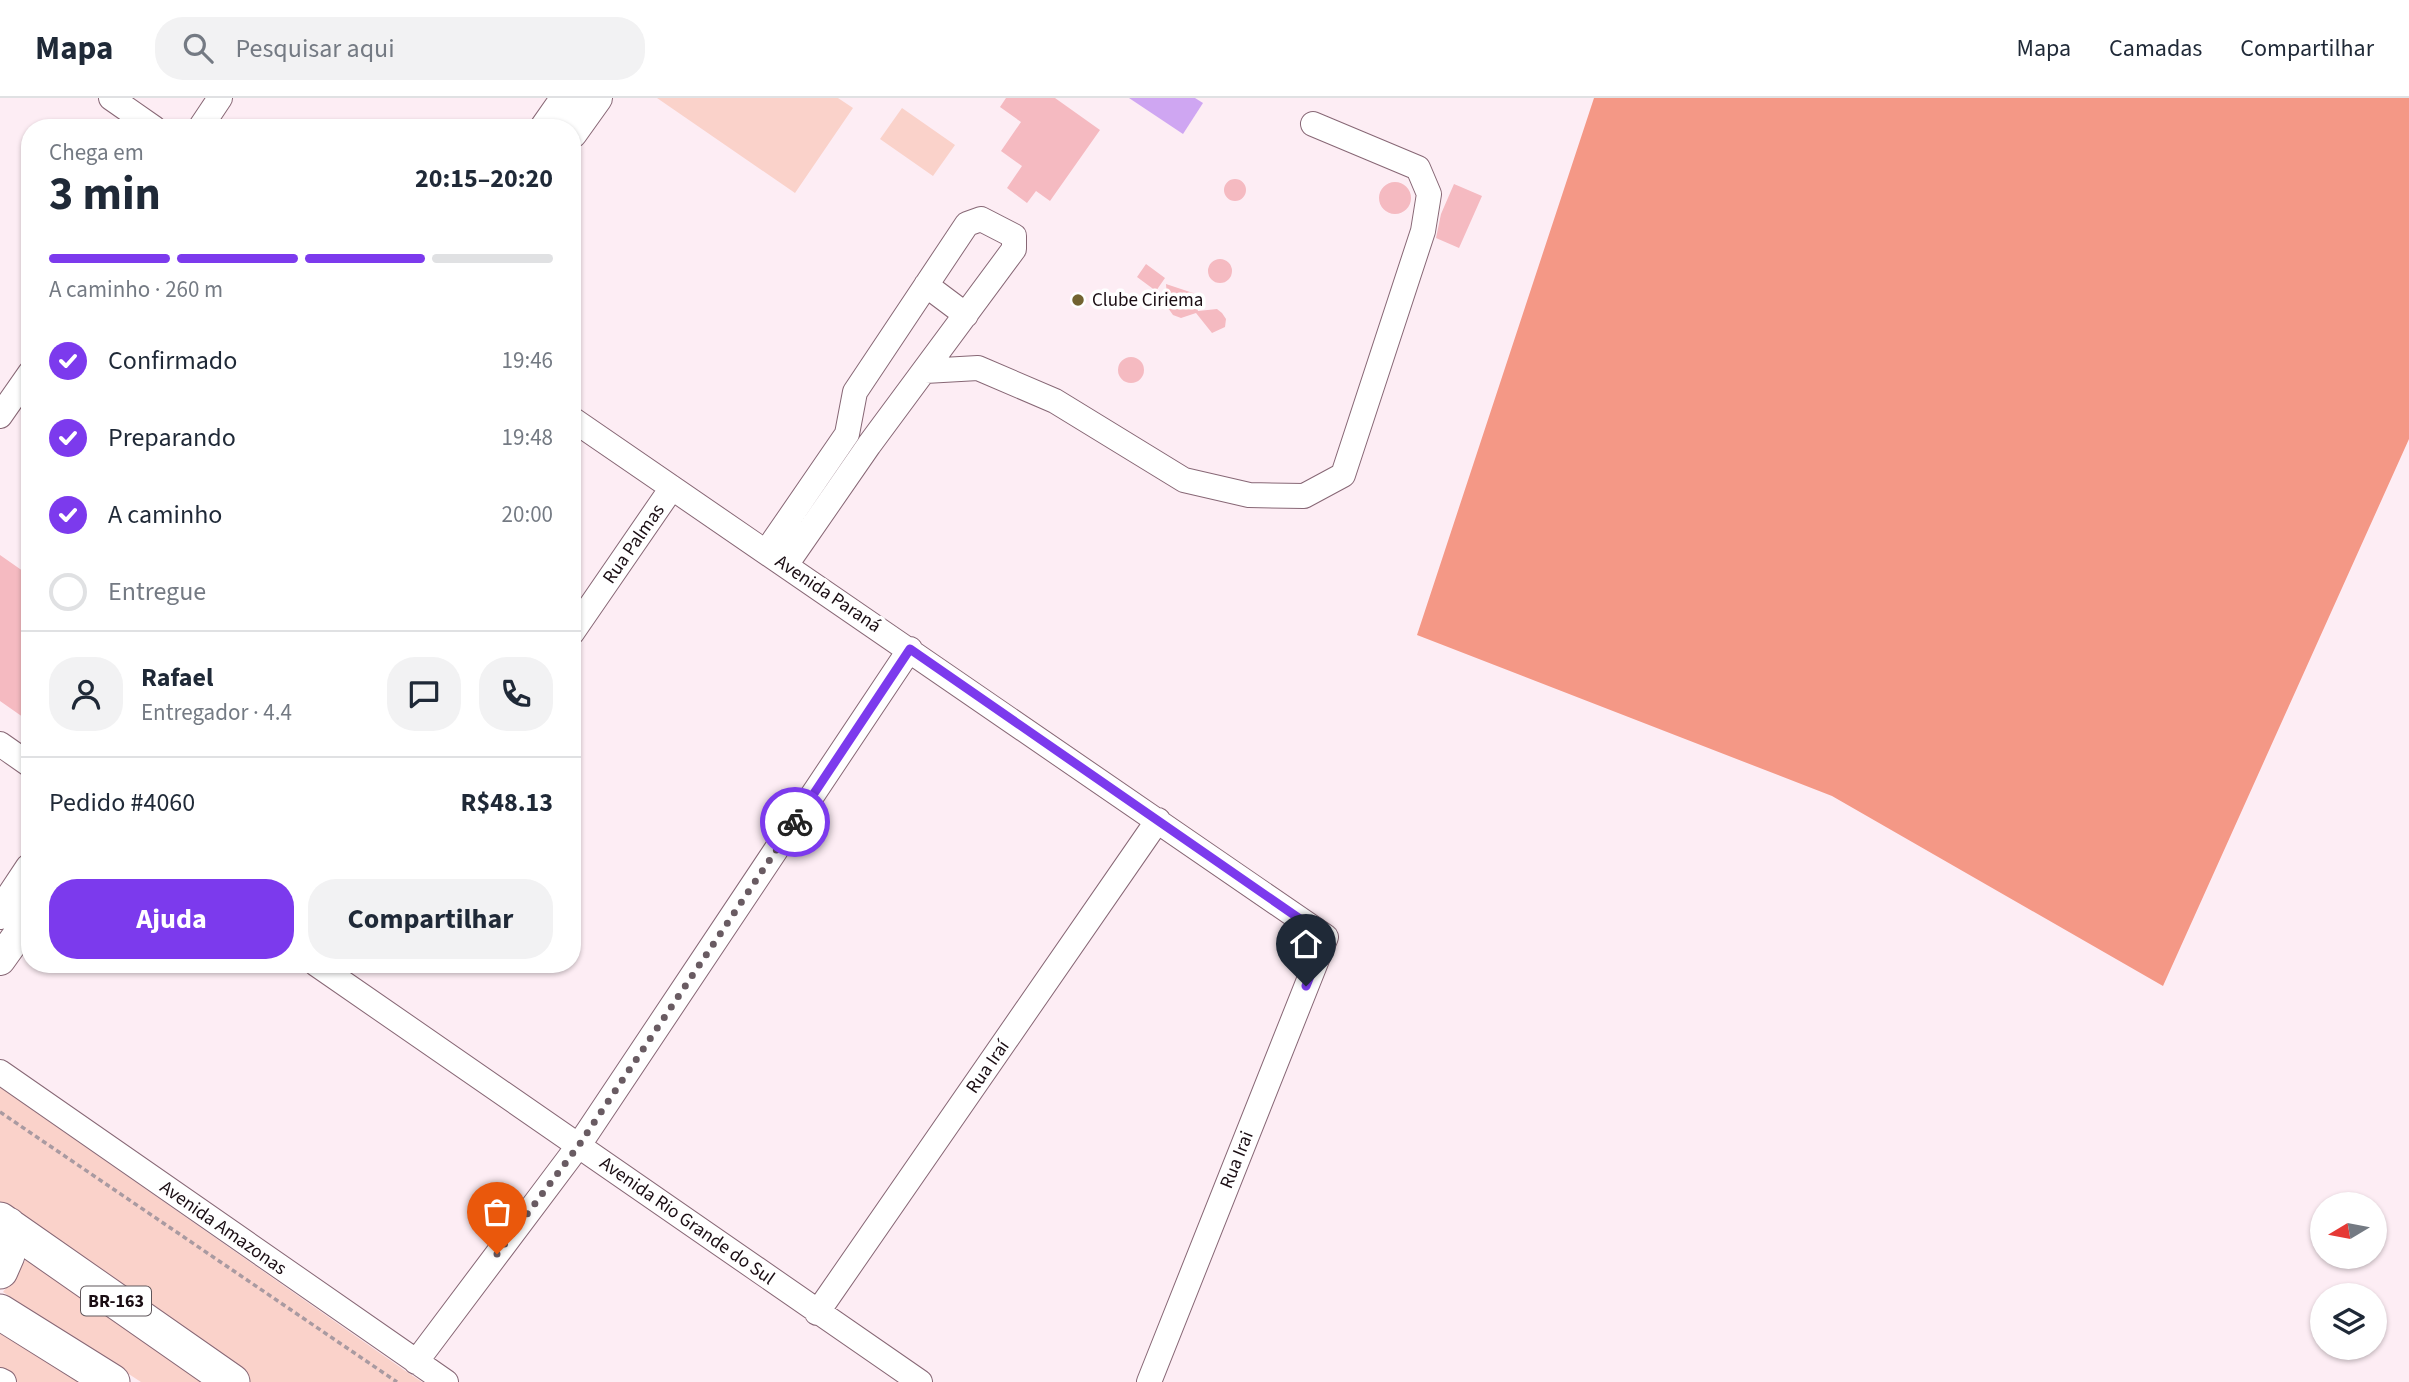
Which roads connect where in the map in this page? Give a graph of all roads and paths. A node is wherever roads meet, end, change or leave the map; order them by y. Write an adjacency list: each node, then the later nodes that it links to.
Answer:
1 (111, 98): 5 (street)
2 (220, 98): 6 (street)
3 (566, 98): 7 (main road)
4 (597, 98): 8 (main road)
5 (141, 119)
6 (206, 119)
7 (551, 119)
8 (581, 120)
9 (1313, 124): 12 (street)
10 (926, 285): 11 (street); 11 (street); 18 (street)
11 (961, 323): 12 (street); 13 (street)
12 (978, 369): 13 (street)
13 (925, 371): 19 (street)
14 (21, 386): 15 (street)
15 (0, 416)
16 (581, 425): 17 (street, Avenida Paraná)
17 (671, 489): 20 (street, Avenida Paraná); 21 (street, Rua Palmas)
18 (806, 494): 19 (street); 20 (street)
19 (828, 508): 20 (street)
20 (776, 559): 22 (street, Avenida Paraná)
21 (581, 619)
22 (910, 649): 25 (street, Avenida Paraná); 34 (street)
23 (0, 744): 24 (street)
24 (21, 759)
25 (1158, 820): 29 (street, Avenida Paraná); 38 (street, Rua Iraí)
26 (21, 882): 27 (main road)
27 (0, 914)
28 (21, 931): 30 (main road)
29 (1326, 937): 45 (street, Rua Irai)
30 (0, 960)
31 (338, 973): 34 (street, Avenida Rio Grande do Sul)
32 (0, 1072): 39 (street, Avenida Amazonas)
33 (0, 1112): 42 (path)
34 (579, 1145): 38 (street, Avenida Rio Grande do Sul); 39 (street)
35 (4, 1223): 36 (highway); 41 (highway, BR-163)
36 (0, 1271)
37 (0, 1312): 40 (highway)
38 (817, 1313): 44 (street, Avenida Rio Grande do Sul)
39 (416, 1362): 43 (street, Avenida Amazonas)
40 (112, 1382)
41 (232, 1382)
42 (397, 1382)
43 (446, 1382)
44 (920, 1382)
45 (1149, 1382)

